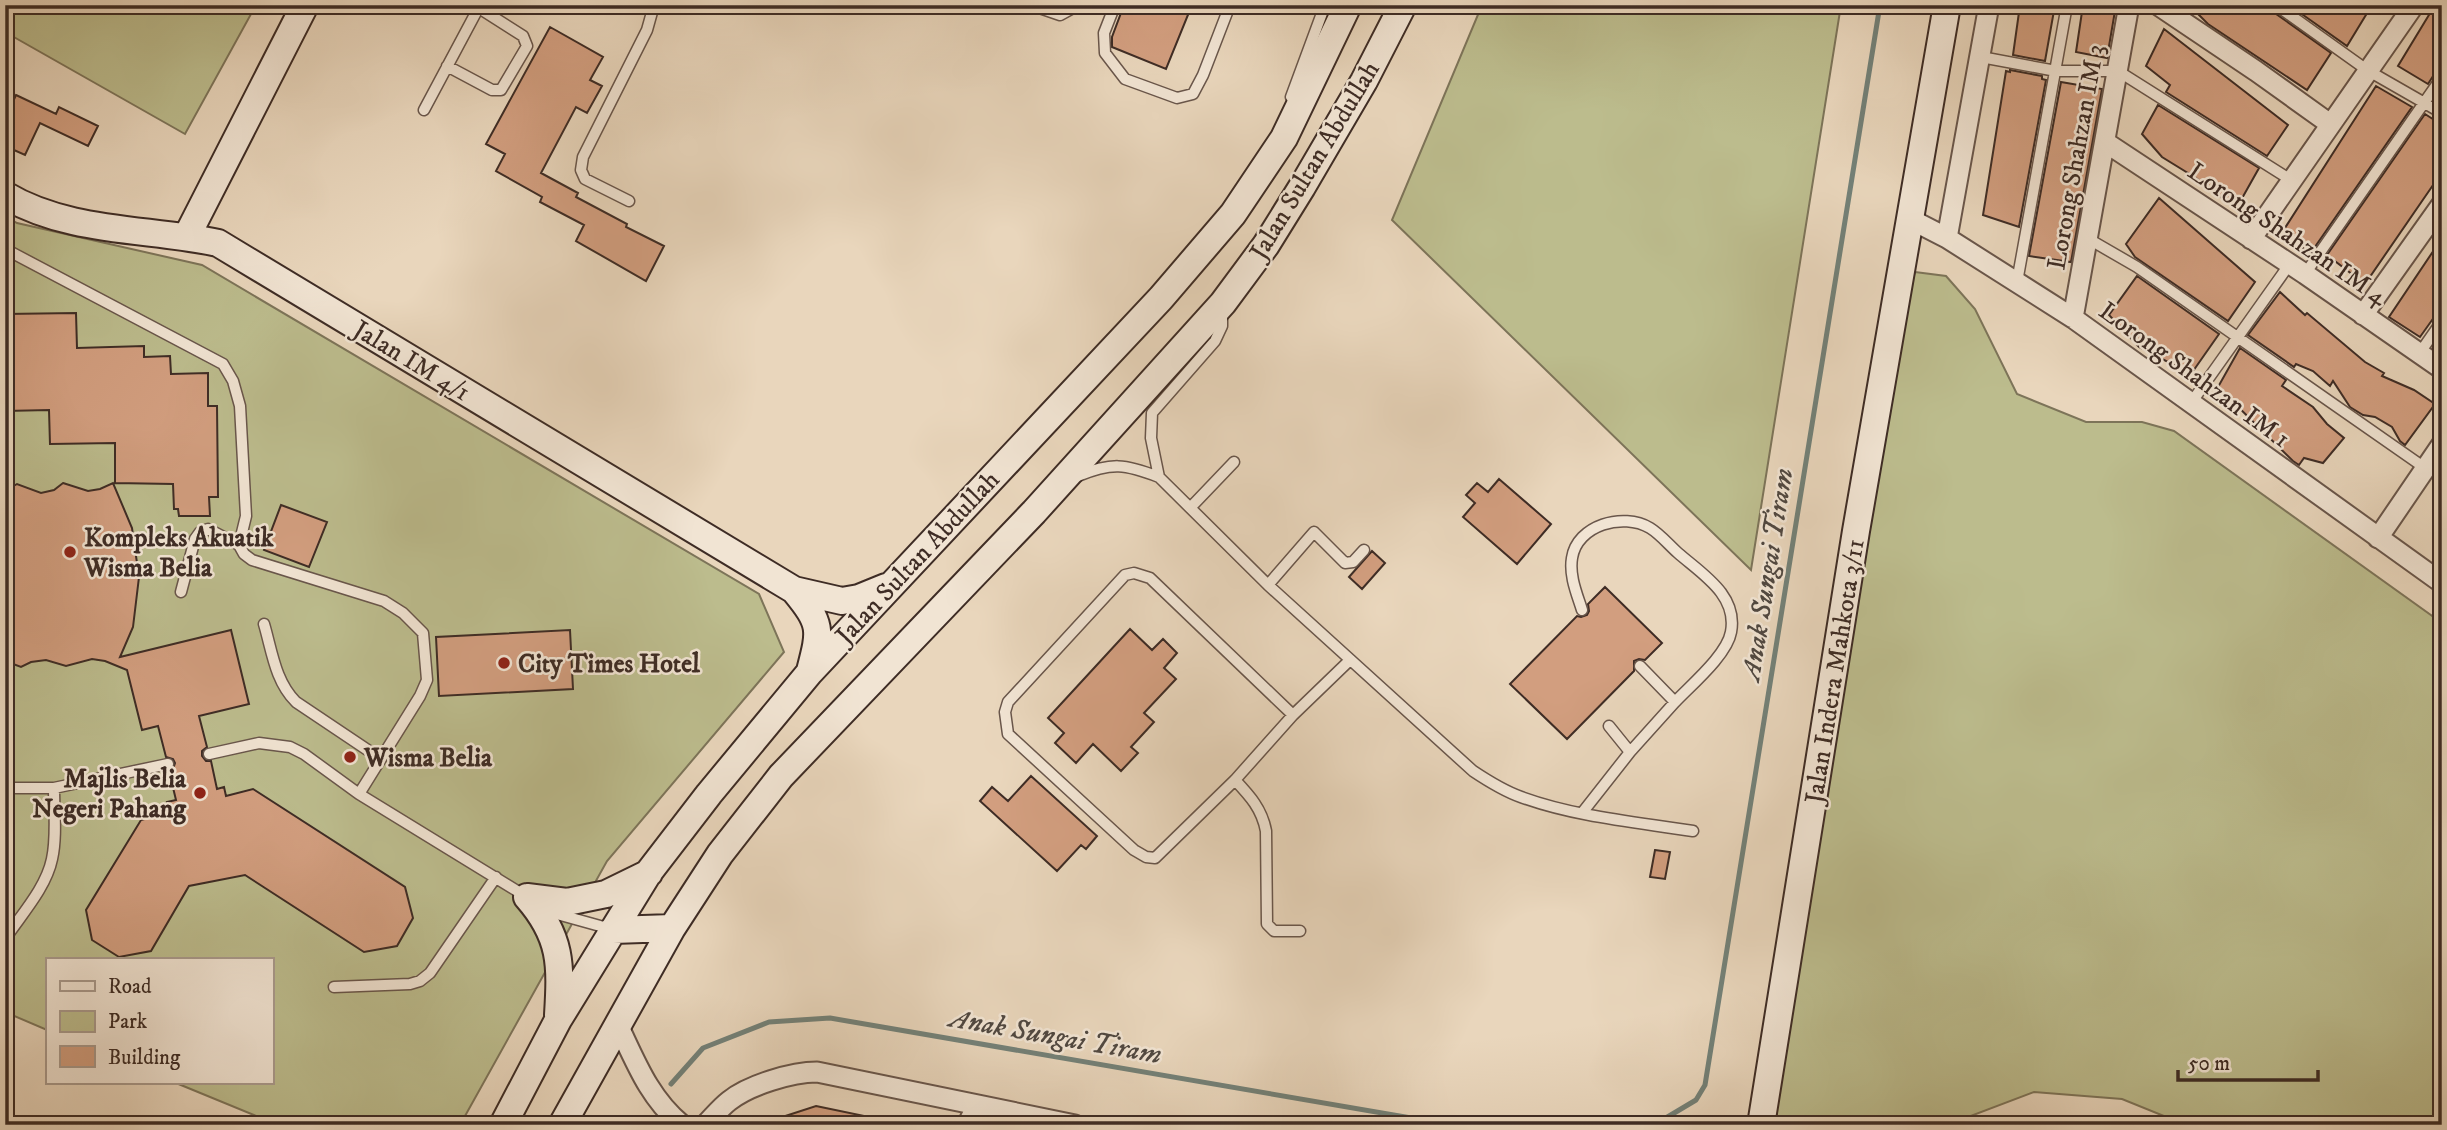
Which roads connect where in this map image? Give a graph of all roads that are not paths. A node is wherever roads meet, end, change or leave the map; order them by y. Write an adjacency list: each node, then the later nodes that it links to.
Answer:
1 (305, 5): 35 (main road)
2 (654, 5): 32 (lane)
3 (1031, 5): 4 (lane)
4 (1072, 5)
5 (1115, 5): 6 (lane)
6 (1230, 5)
7 (1325, 5): 28 (lane)
8 (1348, 5): 28 (main road, Jalan Sultan Abdullah)
9 (1403, 5): 42 (main road, Jalan Sultan Abdullah)
10 (1947, 5): 34 (main road, Jalan Indera Mahkota 3/11)
11 (1989, 5): 18 (street)
12 (2067, 5): 20 (lane)
13 (2129, 5): 21 (street, Lorong Shahzan IM 3)
14 (2158, 5): 27 (street)
15 (2276, 5): 22 (lane)
16 (480, 7): 19 (lane); 19 (lane)
17 (2404, 8): 22 (street)
18 (1981, 57): 20 (lane); 36 (street)
19 (447, 66): 25 (lane)
20 (2056, 71): 21 (lane); 41 (lane)
21 (2118, 71): 29 (street, Lorong Shahzan IM 3); 30 (lane)
22 (2367, 71): 24 (lane); 27 (street)
23 (2442, 77): 24 (lane)
24 (2425, 101): 26 (lane); 40 (lane)
25 (424, 110)
26 (2442, 113)
27 (2330, 124): 30 (street)
28 (1284, 138): 61 (main road, Jalan Sultan Abdullah)
29 (2105, 142): 37 (street, Lorong Shahzan IM 3); 38 (street, Lorong Shahzan IM 4)
30 (2291, 180): 38 (street)
31 (5, 195): 35 (main road, Jalan IM 4/1)
32 (629, 201)
33 (2442, 204): 43 (street)
34 (1910, 219): 36 (street, Lorong Shahzan IM 1); 99 (main road, Jalan Indera Mahkota 3/11)
35 (187, 236): 62 (main road, Jalan IM 4/1)
36 (1947, 238): 41 (street, Lorong Shahzan IM 1)
37 (2087, 238): 44 (street, Lorong Shahzan IM 3); 46 (lane)
38 (2251, 239): 40 (street, Lorong Shahzan IM 4)
39 (5, 249): 57 (lane)
40 (2297, 269): 43 (street, Lorong Shahzan IM 4); 46 (lane)
41 (2017, 282): 44 (street, Lorong Shahzan IM 1)
42 (1223, 303): 53 (lane); 55 (main road, Jalan Sultan Abdullah)
43 (2363, 316): 47 (street, Lorong Shahzan IM 4)
44 (2073, 318): 49 (street, Lorong Shahzan IM 1)
45 (2442, 321): 47 (lane)
46 (2238, 338): 49 (lane); 52 (lane)
47 (2419, 354): 48 (street, Lorong Shahzan IM 4)
48 (2442, 369)
49 (2190, 404): 56 (street, Lorong Shahzan IM 1)
50 (2442, 444): 52 (street)
51 (1234, 462): 54 (lane)
52 (2425, 468): 56 (street)
53 (1159, 477): 54 (lane); 55 (lane)
54 (1191, 508): 60 (lane)
55 (1034, 512): 85 (main road, Jalan Sultan Abdullah)
56 (2378, 538): 59 (street, Lorong Shahzan IM 1)
57 (239, 545): 63 (lane); 74 (lane)
58 (1364, 550): 60 (lane)
59 (2442, 583)
60 (1268, 585): 66 (lane)
61 (890, 586): 62 (main road, Jalan IM 4/1); 68 (main road, Jalan Sultan Abdullah)
62 (794, 590): 68 (main road, Jalan IM 4/1)
63 (181, 592)
64 (1582, 610): 69 (lane)
65 (264, 624): 74 (lane)
66 (1350, 660): 70 (lane); 80 (lane)
67 (1640, 666): 69 (lane)
68 (810, 672): 82 (main road, Jalan Sultan Abdullah)
69 (1675, 702): 72 (lane)
70 (1293, 715): 76 (lane); 76 (lane)
71 (1609, 726): 72 (lane)
72 (1630, 752): 80 (lane)
73 (209, 754): 79 (lane)
74 (381, 759): 79 (lane)
75 (168, 764): 78 (lane)
76 (1235, 780): 87 (lane)
77 (5, 788): 78 (lane)
78 (54, 788): 88 (lane)
79 (359, 794): 83 (lane)
80 (1582, 813): 81 (lane)
81 (1693, 831)
82 (649, 872): 84 (main road); 86 (main road, Jalan Sultan Abdullah)
83 (496, 877): 84 (lane); 89 (lane)
84 (527, 897): 86 (lane); 90 (main road)
85 (673, 928): 86 (main road); 91 (main road, Jalan Sultan Abdullah)
86 (613, 930): 90 (main road, Jalan Sultan Abdullah)
87 (1300, 931)
88 (5, 939)
89 (334, 987)
90 (558, 1020): 93 (main road, Jalan Sultan Abdullah)
91 (619, 1027): 94 (main road, Jalan Sultan Abdullah); 95 (street)
92 (977, 1106): 96 (street); 97 (street); 98 (street)
93 (503, 1125)
94 (562, 1125)
95 (682, 1125)
96 (705, 1125)
97 (967, 1125)
98 (1075, 1125)
99 (1761, 1125)

